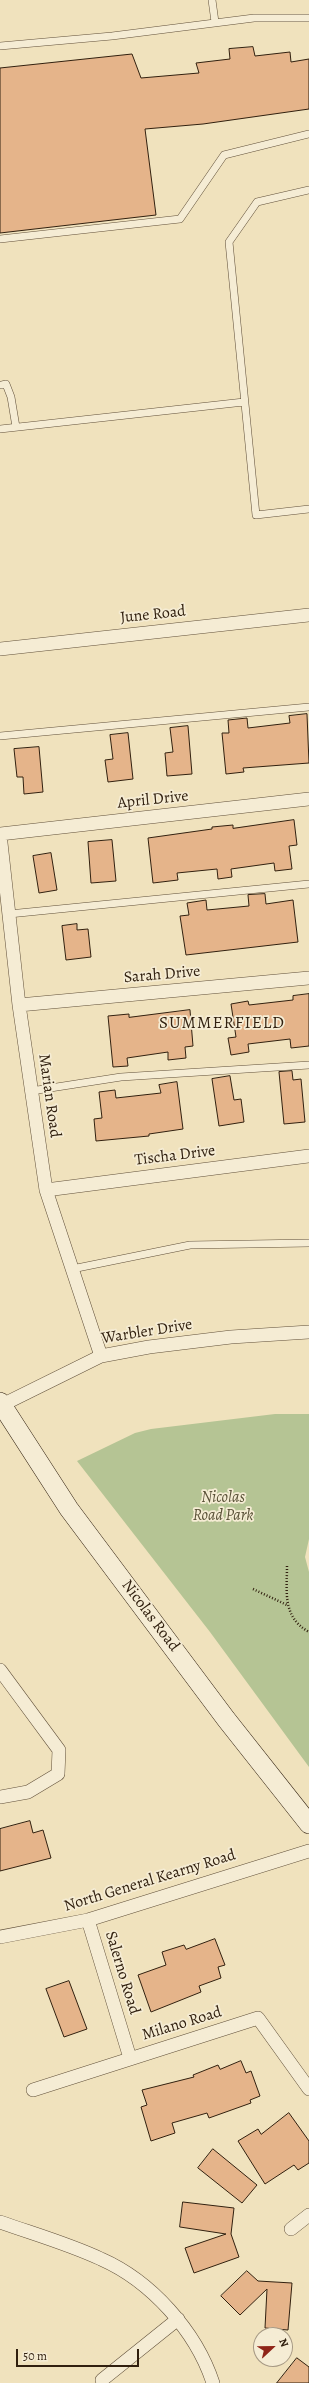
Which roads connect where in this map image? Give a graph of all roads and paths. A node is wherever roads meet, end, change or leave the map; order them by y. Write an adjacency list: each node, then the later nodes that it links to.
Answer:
1 (212, 0): 3 (lane)
2 (309, 18): 3 (lane)
3 (215, 22): 4 (lane)
4 (0, 46)
5 (309, 134): 7 (lane)
6 (309, 190): 9 (lane)
7 (0, 239)
8 (2, 384): 10 (lane)
9 (244, 402): 10 (lane); 12 (lane)
10 (16, 427): 11 (lane)
11 (0, 429)
12 (309, 509)
13 (309, 615): 14 (street, June Road)
14 (0, 649)
15 (309, 706): 16 (lane)
16 (0, 736)
17 (309, 799): 18 (street, April Drive)
18 (0, 834): 20 (street, Marian Road)
19 (309, 884): 20 (lane)
20 (9, 914): 22 (street, Marian Road)
21 (309, 978): 22 (street, Sarah Drive)
22 (19, 1005): 24 (street, Marian Road)
23 (309, 1065): 24 (lane)
24 (31, 1091): 26 (street, Marian Road)
25 (309, 1156): 26 (street, Tischa Drive)
26 (46, 1190): 28 (street, Marian Road)
27 (309, 1242): 28 (lane)
28 (72, 1269): 30 (street, Marian Road)
29 (309, 1332): 30 (street, Warbler Drive)
30 (101, 1356): 31 (street, Warbler Drive)
31 (0, 1404): 38 (main road, Nicolas Road)
32 (287, 1566): 34 (path)
33 (253, 1589): 34 (path)
34 (287, 1605): 35 (path)
35 (309, 1632)
36 (0, 1670): 37 (street)
37 (0, 1796)
38 (309, 1824)
39 (309, 1851): 40 (street, North General Kearny Road)
40 (88, 1920): 41 (street, North General Kearny Road); 42 (street, Salerno Road)
41 (0, 1937)
42 (130, 2058): 43 (street, Milano Road); 44 (street, Milano Road)
43 (309, 2089)
44 (33, 2090)
45 (309, 2216): 47 (street)
46 (0, 2222): 48 (street)
47 (291, 2229)
48 (178, 2319): 49 (street); 50 (street)
49 (102, 2380)
50 (213, 2383)

